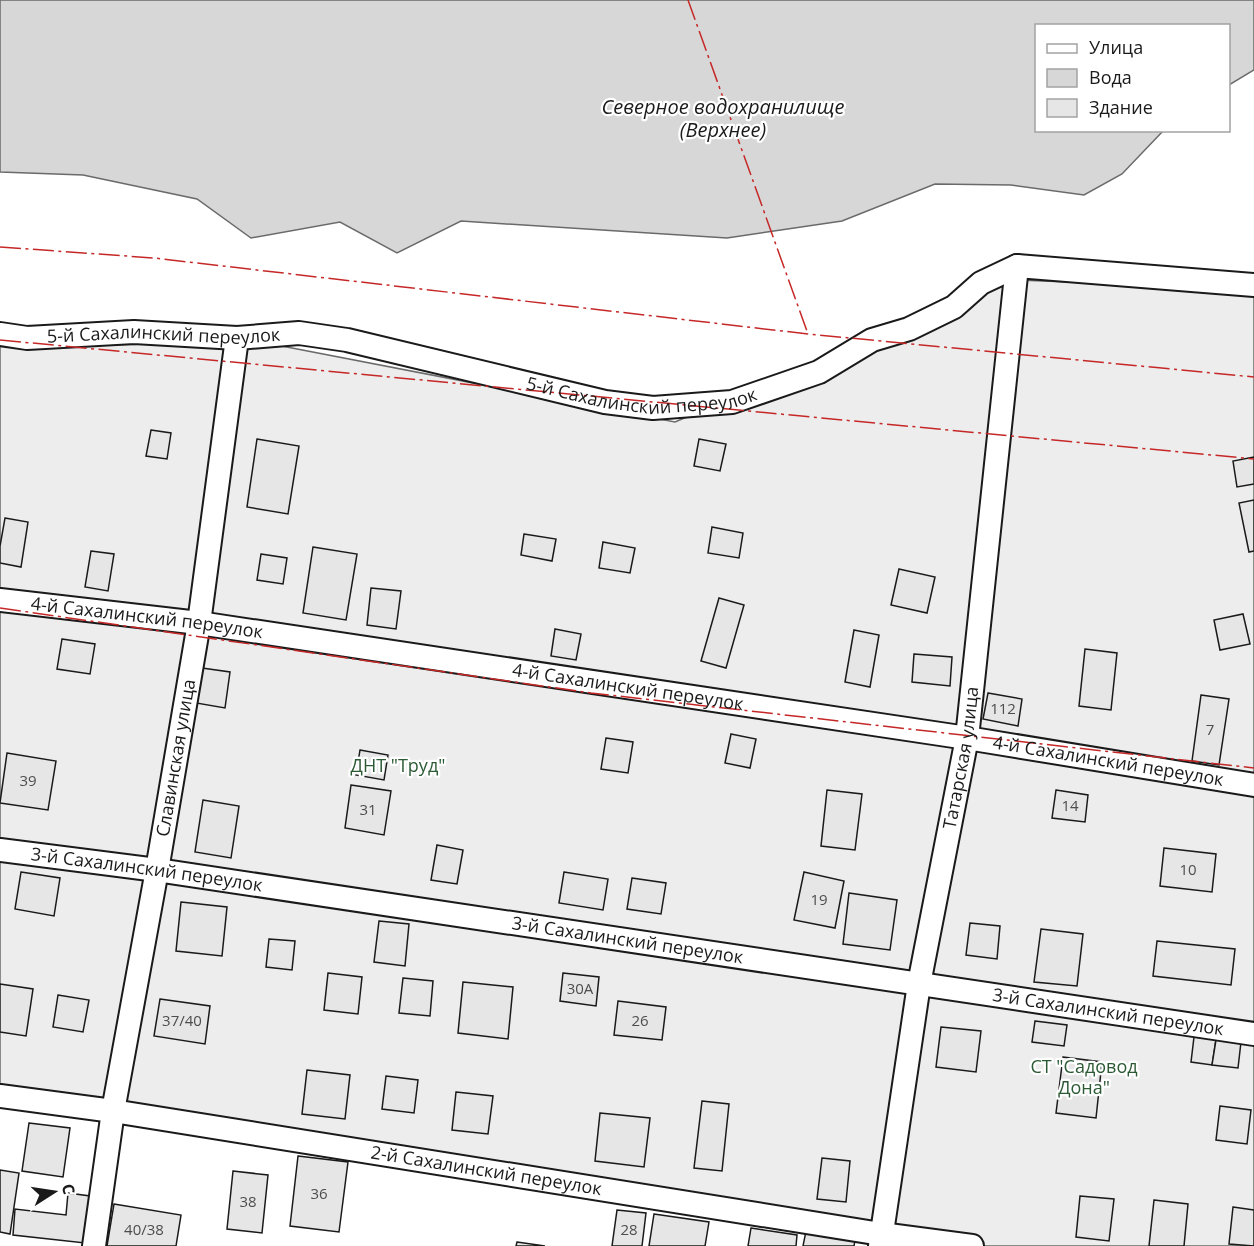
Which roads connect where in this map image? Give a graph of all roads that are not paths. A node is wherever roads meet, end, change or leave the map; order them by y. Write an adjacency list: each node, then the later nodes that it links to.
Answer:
1 (1017, 266): 2 (street, 5-й Сахалинский переулок); 4 (street, 5-й Сахалинский переулок); 7 (street, Татарская улица)
2 (1254, 285)
3 (0, 334): 4 (street, 5-й Сахалинский переулок)
4 (237, 338): 6 (street, Славинская улица)
5 (0, 600): 6 (street, 4-й Сахалинский переулок)
6 (199, 622): 7 (street, 4-й Сахалинский переулок); 10 (street, Славинская улица)
7 (967, 738): 8 (street, 4-й Сахалинский переулок); 11 (street, Татарская улица)
8 (1254, 785)
9 (0, 850): 10 (street, 3-й Сахалинский переулок)
10 (157, 870): 11 (street, 3-й Сахалинский переулок); 14 (street, Славинская улица)
11 (919, 984): 12 (street, 3-й Сахалинский переулок); 15 (street, Татарская улица)
12 (1254, 1034)
13 (0, 1096): 14 (street, 2-й Сахалинский переулок)
14 (113, 1111): 15 (street, 2-й Сахалинский переулок); 16 (street, Славинская улица)
15 (880, 1240): 17 (street, 2-й Сахалинский переулок)
16 (94, 1246)
17 (972, 1246)

